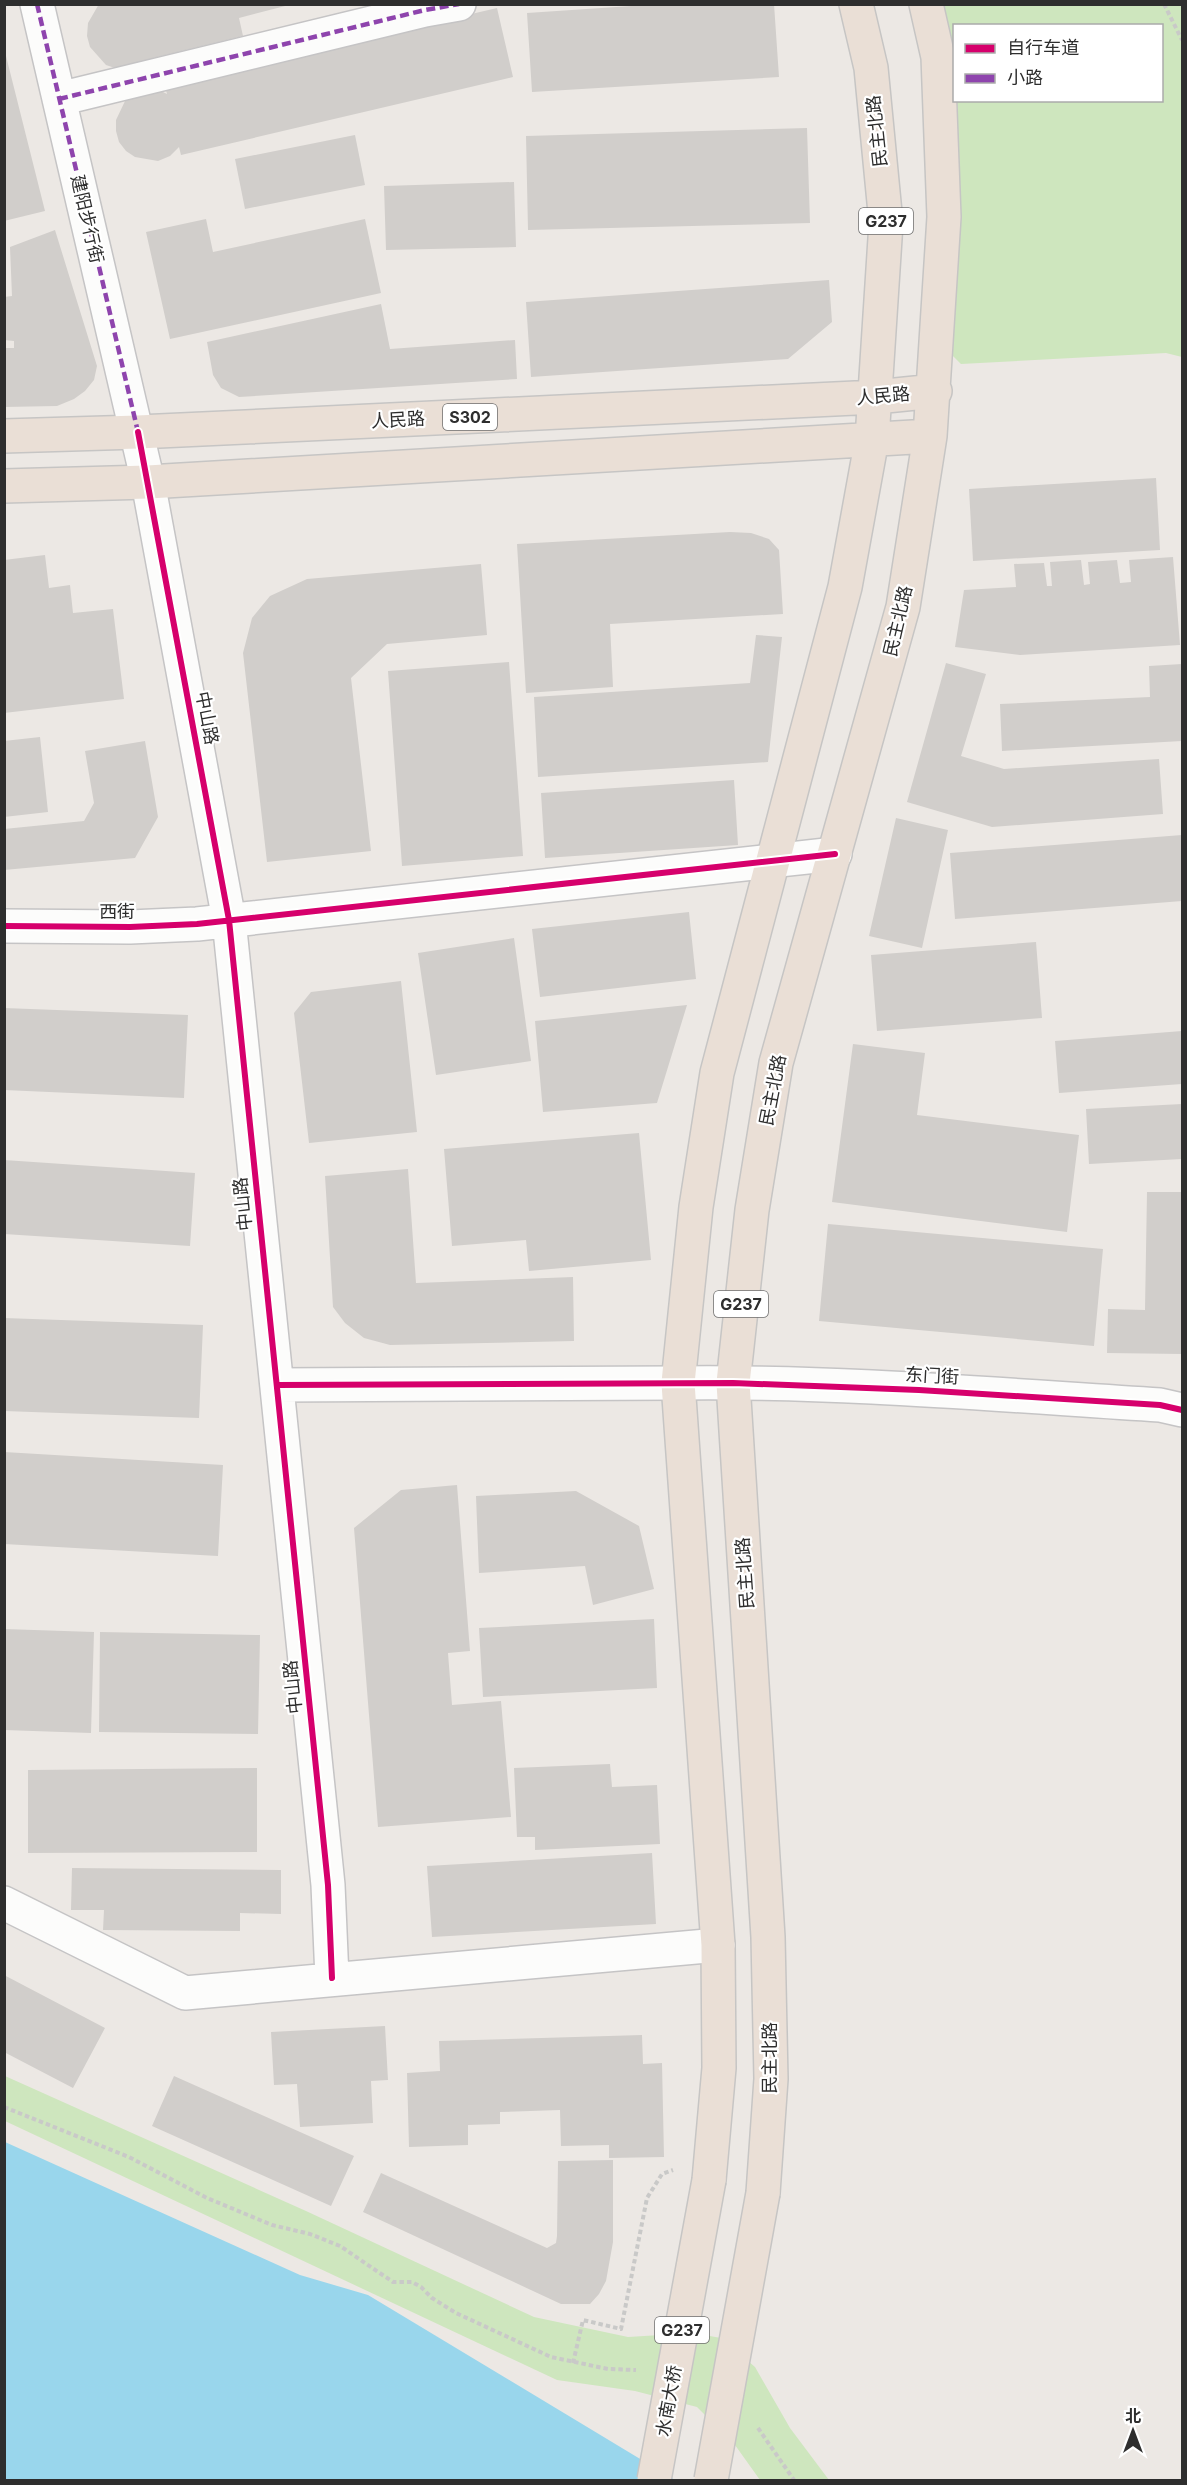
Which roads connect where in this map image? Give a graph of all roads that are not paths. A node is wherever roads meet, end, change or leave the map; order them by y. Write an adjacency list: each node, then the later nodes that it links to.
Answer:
1 (37, 4): 6 (street, 建阳步行街)
2 (459, 4): 5 (street)
3 (856, 4): 8 (highway, 民主北路 / G237)
4 (926, 4): 7 (highway, 民主北路 / G237)
5 (424, 7): 6 (street)
6 (59, 99): 9 (street, 建阳步行街)
7 (934, 391): 8 (highway, 人民路 / S302); 11 (highway, 民主北路 / G237)
8 (876, 397): 9 (highway, 人民路 / S302); 12 (highway, 民主北路 / G237)
9 (138, 432): 10 (highway, 人民路 / S302); 13 (street, 中山路)
10 (4, 436)
11 (930, 436): 12 (highway); 15 (highway, 民主北路 / G237)
12 (872, 439): 13 (highway); 16 (highway, 民主北路 / G237)
13 (148, 482): 14 (highway); 17 (street, 中山路)
14 (4, 486)
15 (835, 854): 16 (street, 西街); 20 (highway, 民主北路 / G237)
16 (772, 860): 17 (street, 西街); 19 (highway, 民主北路 / G237)
17 (229, 920): 18 (street, 西街); 21 (street, 中山路)
18 (4, 926)
19 (678, 1383): 20 (street, 东门街); 21 (street, 东门街); 24 (highway, 民主北路 / G237)
20 (733, 1383): 22 (street, 东门街); 28 (highway, 民主北路 / G237, bridge)
21 (277, 1385): 25 (street, 中山路)
22 (1182, 1410)
23 (4, 1903): 25 (street)
24 (718, 1945): 25 (street); 26 (highway, 民主北路 / G237)
25 (332, 1978)
26 (709, 2180): 27 (highway, 水南大桥 / G237, bridge)
27 (654, 2481)
28 (711, 2481)

